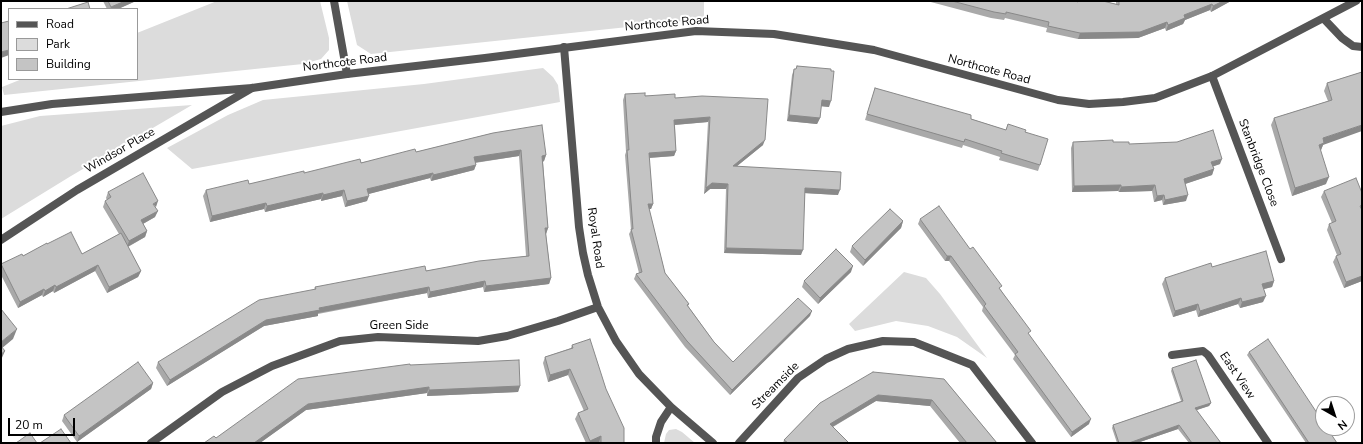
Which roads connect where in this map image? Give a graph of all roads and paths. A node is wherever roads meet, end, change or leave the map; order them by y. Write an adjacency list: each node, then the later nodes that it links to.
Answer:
1 (334, 1): 6 (street)
2 (1356, 1): 3 (street, Northcote Road)
3 (1324, 19): 5 (street); 7 (street, Northcote Road)
4 (564, 47): 6 (street, Northcote Road); 7 (street, Northcote Road); 12 (street, Royal Road)
5 (1362, 47)
6 (347, 74): 8 (street, Northcote Road)
7 (1212, 76): 11 (street, Stanbridge Close)
8 (252, 88): 9 (street, Northcote Road); 10 (street, Windsor Place)
9 (1, 112)
10 (1, 240)
11 (1281, 259)
12 (598, 307): 14 (street, Royal Road); 15 (street, Green Side)
13 (1172, 355): 20 (street, East View)
14 (671, 407): 16 (street); 17 (street, Royal Road)
15 (150, 443)
16 (656, 443)
17 (713, 443)
18 (739, 443): 19 (street, Streamside)
19 (1032, 443)
20 (1268, 443)

